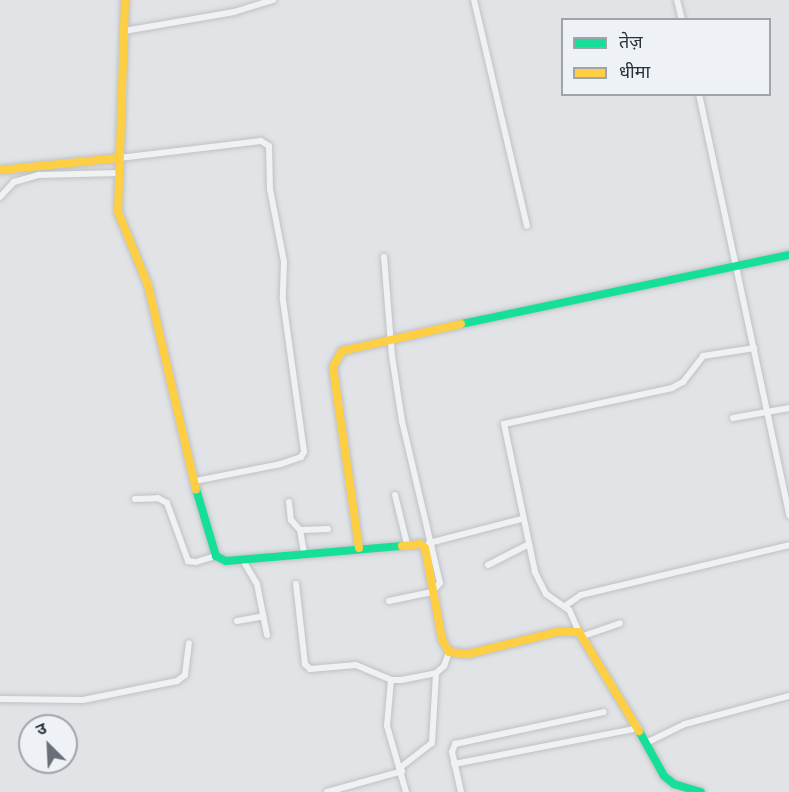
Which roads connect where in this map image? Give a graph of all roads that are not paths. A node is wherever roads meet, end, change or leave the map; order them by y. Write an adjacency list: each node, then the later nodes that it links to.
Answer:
1 (125, 0): 6 (street)
2 (273, 0): 6 (street)
3 (474, 0): 12 (street)
4 (677, 0): 5 (street)
5 (682, 18)
6 (124, 31): 8 (street)
7 (699, 96): 15 (street)
8 (119, 158): 9 (street); 10 (street); 21 (street)
9 (0, 170)
10 (118, 173): 11 (street); 21 (street)
11 (0, 197)
12 (527, 226)
13 (789, 255): 15 (street)
14 (384, 257): 16 (street)
15 (737, 265): 16 (street); 17 (street)
16 (390, 339): 30 (street); 33 (street)
17 (754, 348): 19 (street); 26 (street)
18 (789, 408): 19 (street)
19 (767, 412): 20 (street); 25 (street)
20 (733, 418)
21 (195, 482): 35 (street)
22 (395, 495): 29 (street)
23 (135, 499): 35 (street)
24 (289, 502): 28 (street)
25 (789, 515)
26 (522, 519): 30 (street); 31 (street)
27 (328, 529): 28 (street)
28 (300, 531): 34 (street)
29 (407, 544): 30 (street); 33 (street)
30 (427, 544): 39 (street)
31 (527, 545): 37 (street); 41 (street)
32 (789, 545): 41 (street)
33 (359, 548): 34 (street)
34 (304, 553): 36 (street)
35 (216, 556): 36 (street)
36 (242, 559): 42 (street)
37 (488, 565)
38 (296, 584): 50 (street)
39 (432, 592): 40 (street); 48 (street)
40 (389, 601)
41 (565, 606): 45 (street)
42 (264, 616): 43 (street); 46 (street)
43 (237, 621)
44 (620, 622): 45 (street)
45 (581, 634): 48 (street); 54 (street)
46 (267, 635)
47 (189, 643): 52 (street)
48 (449, 652): 49 (street)
49 (436, 673): 50 (street); 57 (street)
50 (391, 680): 57 (street)
51 (789, 696): 55 (street)
52 (0, 699)
53 (604, 712): 56 (street)
54 (639, 728): 55 (street); 56 (street)
55 (646, 743): 61 (street)
56 (454, 764): 60 (street)
57 (401, 769): 58 (street); 59 (street)
58 (327, 792)
59 (406, 792)
60 (461, 792)
61 (701, 792)

